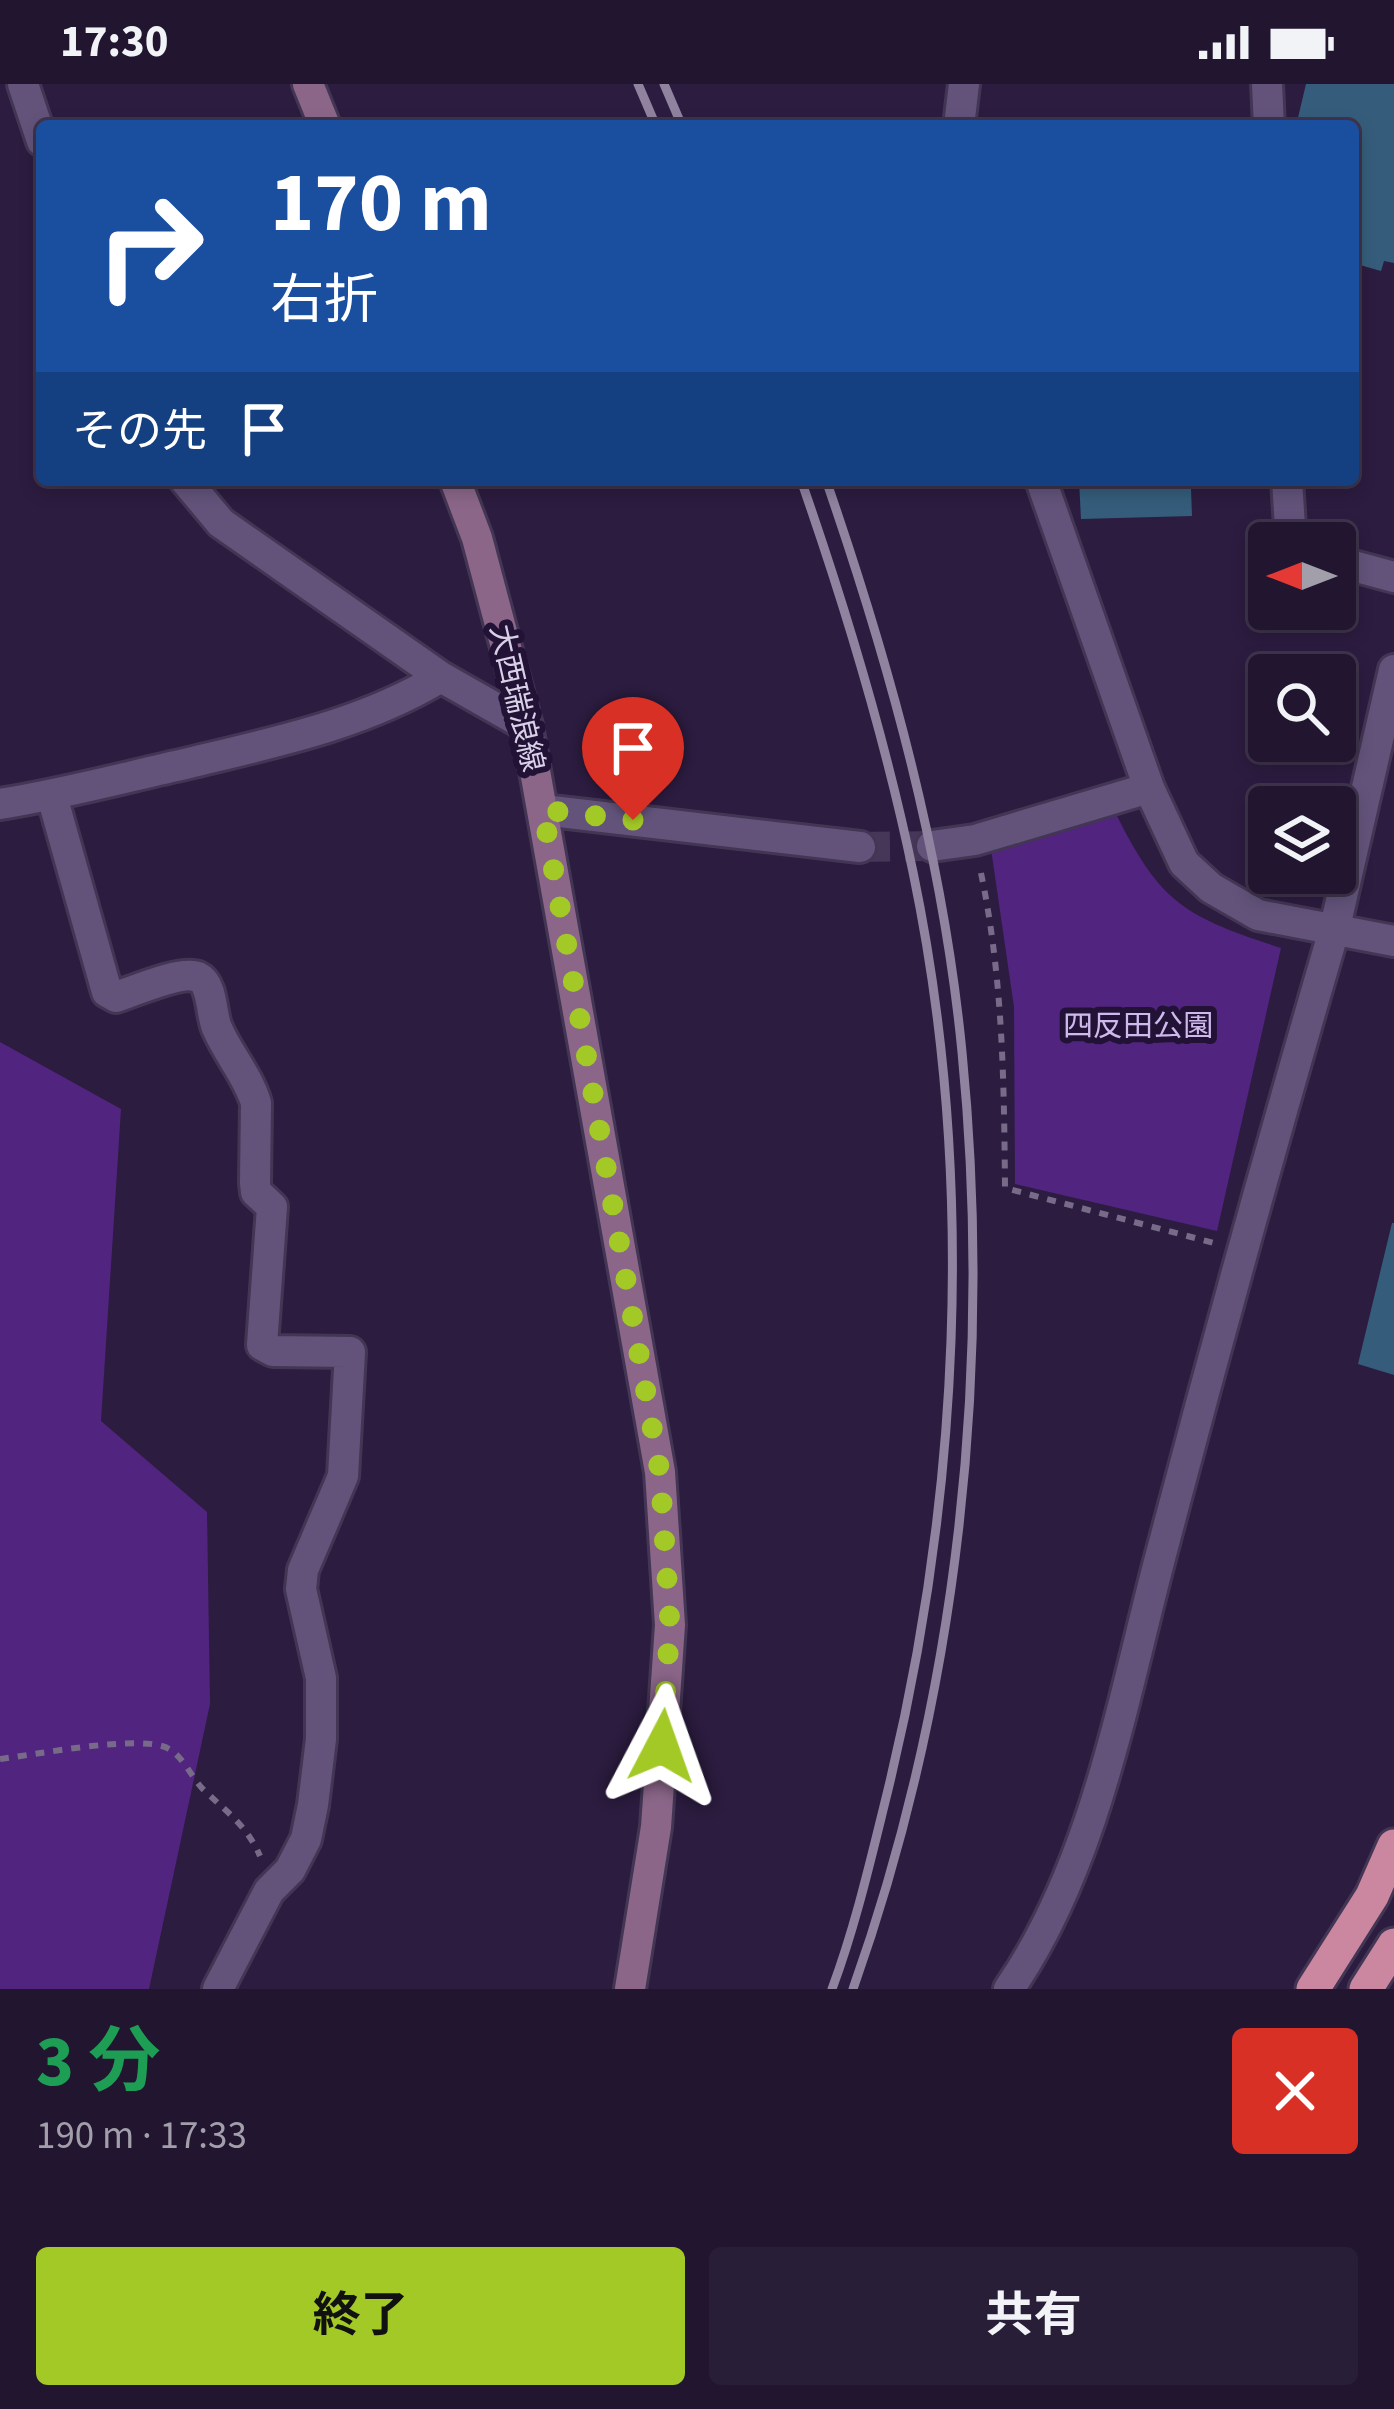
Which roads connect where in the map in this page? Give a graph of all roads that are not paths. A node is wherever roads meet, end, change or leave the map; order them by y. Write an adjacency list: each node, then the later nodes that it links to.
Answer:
1 (23, 84): 8 (street)
2 (308, 84): 5 (main road)
3 (964, 84): 6 (street)
4 (1267, 84): 7 (street)
5 (323, 120)
6 (960, 120)
7 (1269, 120)
8 (36, 123)
9 (190, 486): 17 (street)
10 (457, 486): 18 (main road, 大西瑞浪線)
11 (1042, 486): 19 (street)
12 (1288, 486): 13 (street)
13 (1290, 522)
14 (1356, 567): 15 (street)
15 (1394, 577)
16 (1394, 670): 25 (street)
17 (441, 677): 18 (street); 20 (street)
18 (527, 726): 22 (main road, 大西瑞浪線)
19 (1149, 788): 23 (street); 25 (street)
20 (52, 796): 21 (street); 29 (street)
21 (0, 803)
22 (543, 810): 24 (street); 30 (main road, 大西瑞浪線)
23 (932, 846)
24 (860, 847)
25 (1335, 927): 26 (street); 31 (street)
26 (1394, 941)
27 (1394, 1846): 32 (highway)
28 (1394, 1946): 33 (highway)
29 (218, 1989)
30 (630, 1989)
31 (1009, 1989)
32 (1313, 1989)
33 (1366, 1989)

